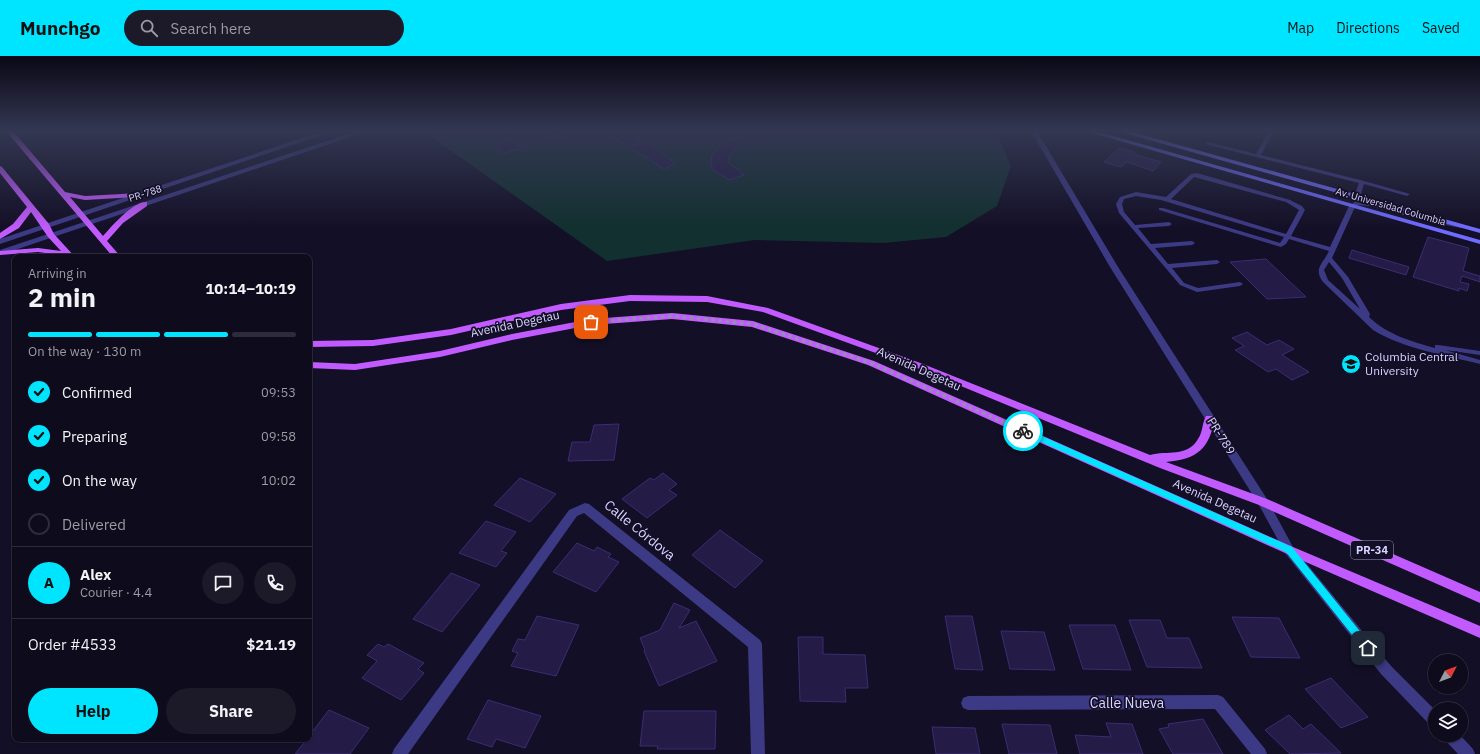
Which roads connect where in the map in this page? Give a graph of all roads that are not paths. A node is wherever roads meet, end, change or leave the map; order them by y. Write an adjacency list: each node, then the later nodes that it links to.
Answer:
1 (37, 164): 10 (main road)
2 (232, 164): 12 (street, PR-788 / PR-788)
3 (266, 164): 15 (street, PR-788 / PR-788)
4 (1053, 164): 49 (street, PR-789 / PR-789)
5 (1203, 164): 16 (main road, Av. Universidad Columbia)
6 (1235, 164): 13 (main road, Av. Universidad Columbia)
7 (1288, 164): 9 (lane)
8 (0, 168): 17 (main road)
9 (1362, 182): 11 (lane); 13 (lane)
10 (63, 194): 12 (main road); 19 (main road)
11 (1407, 194)
12 (136, 195): 19 (street, PR-788 / PR-788)
13 (1357, 197): 16 (main road); 24 (main road, Av. Universidad Columbia)
14 (1167, 199): 23 (lane); 27 (lane); 27 (lane)
15 (144, 204): 20 (street, PR-788 / PR-788); 29 (main road)
16 (1352, 206): 24 (lane); 31 (main road, Av. Universidad Columbia); 34 (lane)
17 (31, 207): 22 (main road); 28 (main road)
18 (1162, 209): 27 (lane)
19 (81, 214): 20 (main road); 22 (street, PR-788 / PR-788)
20 (88, 223): 26 (street, PR-788 / PR-788); 29 (main road)
21 (1169, 224): 23 (lane)
22 (46, 226): 26 (main road); 30 (street, PR-788 / PR-788)
23 (1133, 226): 33 (lane)
24 (1464, 227): 25 (main road, Av. Universidad Columbia)
25 (1480, 231)
26 (51, 235): 35 (street, PR-788 / PR-788); 37 (main road)
27 (1288, 236): 34 (lane)
28 (0, 237)
29 (103, 241): 38 (main road)
30 (0, 242)
31 (1480, 242)
32 (1192, 243): 33 (lane)
33 (1150, 246): 41 (lane)
34 (1332, 250): 39 (lane)
35 (0, 253): 36 (main road)
36 (59, 254)
37 (68, 254)
38 (114, 254)
39 (1329, 258): 43 (lane); 43 (lane)
40 (1217, 262): 41 (lane)
41 (1167, 266): 42 (lane)
42 (1240, 284)
43 (1365, 318): 45 (lane)
44 (312, 344): 50 (main road, Avenida Degetau / PR-34)
45 (1422, 345): 46 (lane); 47 (lane)
46 (1480, 353)
47 (1480, 362)
48 (312, 365): 52 (main road, Avenida Degetau / PR-34)
49 (1210, 418): 50 (main road); 51 (street, PR-789 / PR-789)
50 (1147, 458): 51 (main road, Avenida Degetau / PR-34)
51 (1263, 502): 52 (street, PR-789 / PR-789); 53 (main road, Avenida Degetau / PR-34)
52 (1289, 550): 54 (main road, Avenida Degetau / PR-34); 56 (street, PR-789 / PR-789)
53 (1480, 598)
54 (1480, 632)
55 (968, 703): 60 (street, Calle Nueva)
56 (1428, 713)
57 (1457, 742): 61 (street)
58 (400, 754): 59 (street, Calle Córdova)
59 (758, 754)
60 (1260, 754)
61 (1468, 754)

